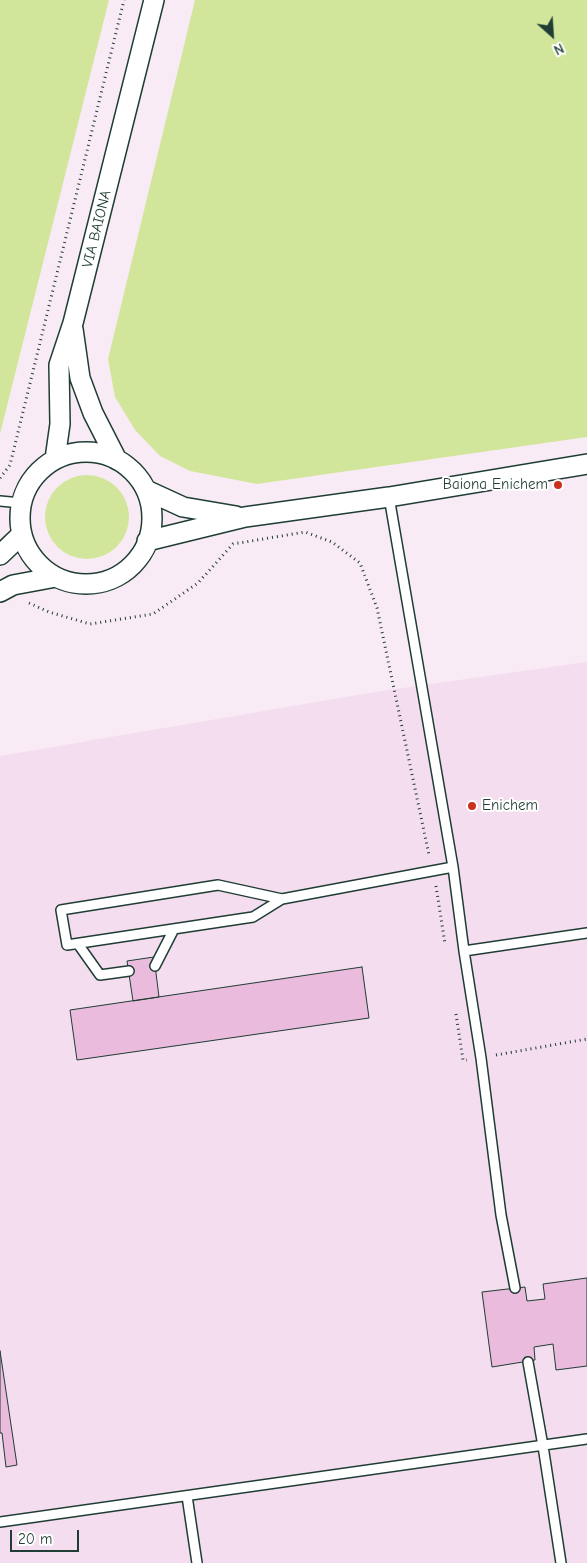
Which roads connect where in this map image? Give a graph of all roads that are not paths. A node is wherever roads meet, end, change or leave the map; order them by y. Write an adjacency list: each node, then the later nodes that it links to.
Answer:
1 (154, 0): 2 (street, VIA BAIONA)
2 (73, 323): 3 (street, VIA BAIONA); 4 (street)
3 (55, 459): 4 (street); 9 (street)
4 (117, 460): 6 (street)
5 (587, 464): 7 (street)
6 (146, 490): 10 (street); 12 (street)
7 (389, 497): 10 (street); 16 (lane)
8 (0, 501): 9 (lane)
9 (21, 503): 11 (street)
10 (244, 517): 12 (street)
11 (21, 534): 13 (street); 14 (street)
12 (148, 541): 14 (street)
13 (0, 555)
14 (56, 577): 15 (street)
15 (7, 588)
16 (453, 867): 17 (lane); 21 (lane)
17 (282, 899): 18 (lane); 20 (lane)
18 (174, 929): 20 (lane); 22 (lane)
19 (587, 933): 21 (lane)
20 (78, 944): 23 (lane)
21 (464, 951): 24 (lane)
22 (155, 966)
23 (129, 971)
24 (515, 1288)
25 (528, 1362): 27 (lane)
26 (587, 1440): 27 (lane)
27 (543, 1446): 28 (lane); 31 (lane)
28 (187, 1496): 29 (lane); 30 (lane)
29 (0, 1522)
30 (198, 1563)
31 (561, 1563)

